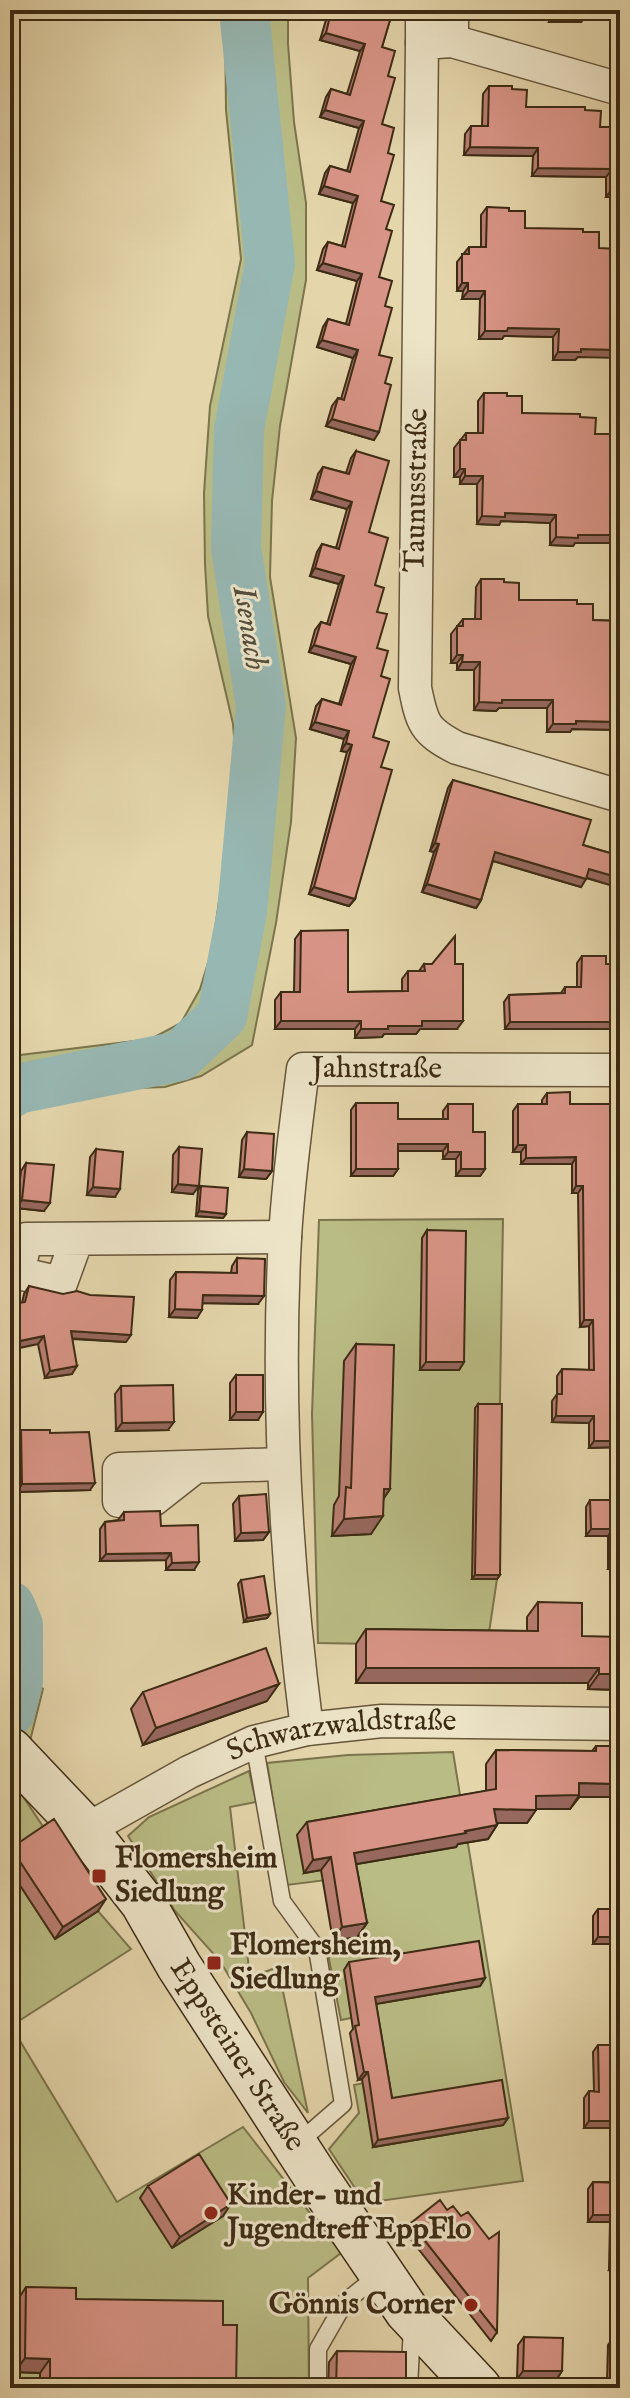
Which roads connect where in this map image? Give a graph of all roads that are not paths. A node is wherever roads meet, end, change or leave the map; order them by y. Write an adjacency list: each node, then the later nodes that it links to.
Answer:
1 (422, 10): 2 (street, Taunusstraße)
2 (442, 31): 3 (street); 4 (street, Taunusstraße)
3 (620, 89)
4 (620, 796)
5 (620, 1070): 6 (street, Jahnstraße)
6 (285, 1237): 7 (street); 8 (street, Jahnstraße)
7 (77, 1239)
8 (283, 1464): 9 (street); 11 (street, Jahnstraße)
9 (195, 1467)
10 (620, 1724): 11 (street, Schwarzwaldstraße)
11 (307, 1729): 12 (street, Schwarzwaldstraße)
12 (254, 1742): 14 (street, Schwarzwaldstraße); 15 (lane)
13 (15, 1756): 14 (main road, Eppsteiner Straße)
14 (86, 1830): 15 (main road, Eppsteiner Straße)
15 (295, 2145): 16 (main road, Eppsteiner Straße)
16 (381, 2273): 17 (main road, Eppsteiner Straße); 18 (lane)
17 (413, 2319): 19 (lane); 20 (main road, Eppsteiner Straße)
18 (318, 2388)
19 (409, 2388)
20 (479, 2388)

